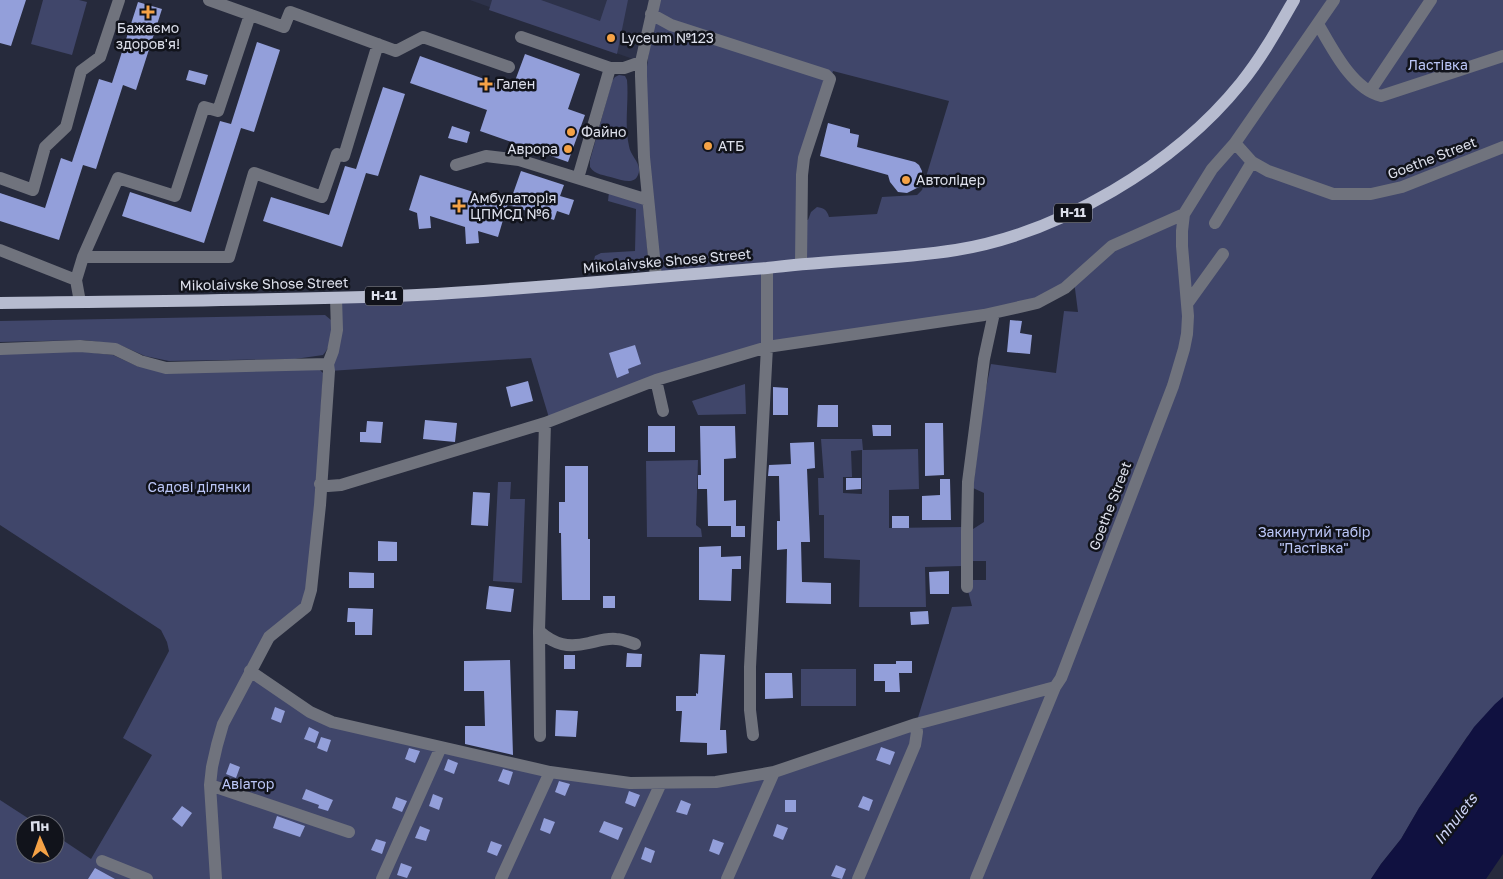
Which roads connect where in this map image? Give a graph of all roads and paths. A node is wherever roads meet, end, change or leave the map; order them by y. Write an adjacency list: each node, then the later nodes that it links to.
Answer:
1 (119, 0): 21 (street)
2 (208, 0): 8 (street)
3 (654, 0): 7 (street)
4 (1294, 0): 29 (main road, Mikolaivske Shose Street / Н-11)
5 (1334, 0): 9 (street, Goethe Street)
6 (1430, 0): 16 (street)
7 (651, 14): 13 (street); 29 (street)
8 (250, 15): 11 (street); 28 (street)
9 (1318, 24): 16 (street); 17 (street, Goethe Street)
10 (520, 38): 15 (street)
11 (378, 44): 14 (street); 28 (street)
12 (1503, 56): 16 (street)
13 (641, 62): 15 (street); 23 (street)
14 (509, 67)
15 (610, 68): 22 (street)
16 (1370, 91)
17 (1235, 143): 19 (street, Goethe Street); 24 (street, Goethe Street)
18 (1503, 147): 19 (street, Goethe Street)
19 (1252, 162): 25 (street)
20 (456, 165): 22 (street)
21 (0, 178)
22 (578, 178): 23 (street)
23 (648, 200): 31 (street)
24 (1184, 214): 36 (street, Goethe Street); 37 (street)
25 (1215, 223)
26 (0, 250): 32 (street)
27 (1223, 254): 36 (street)
28 (82, 256): 32 (street)
29 (801, 264): 30 (main road, Mikolaivske Shose Street / Н-11)
30 (767, 268): 31 (main road, Mikolaivske Shose Street / Н-11); 38 (street, Mikolaivske Shose Street)
31 (656, 277): 33 (main road, Mikolaivske Shose Street / Н-11)
32 (76, 280): 34 (street)
33 (336, 298): 34 (main road, Mikolaivske Shose Street / Н-11); 40 (street)
34 (80, 302): 35 (main road, Mikolaivske Shose Street / Н-11)
35 (0, 303)
36 (1188, 304): 49 (street, Goethe Street)
37 (994, 314): 38 (street); 45 (street)
38 (767, 347): 41 (street); 51 (street, Mikolaivske Shose Street)
39 (0, 349): 40 (street)
40 (328, 364): 44 (street)
41 (656, 380): 42 (street); 43 (street)
42 (663, 411)
43 (545, 423): 44 (street); 46 (street)
44 (320, 484): 48 (street)
45 (967, 587)
46 (539, 631): 47 (street); 52 (street)
47 (634, 644)
48 (250, 671): 53 (street); 57 (street)
49 (1054, 687): 50 (street); 67 (street, Goethe Street)
50 (916, 724): 55 (street); 66 (street)
51 (753, 735)
52 (540, 736)
53 (441, 747): 54 (street); 62 (street)
54 (550, 772): 56 (street); 63 (street)
55 (774, 772): 56 (street); 65 (street)
56 (661, 783): 64 (street)
57 (210, 785): 58 (street); 61 (street)
58 (349, 832)
59 (102, 860): 60 (street)
60 (147, 879)
61 (216, 879)
62 (382, 879)
63 (501, 879)
64 (617, 879)
65 (727, 879)
66 (858, 879)
67 (976, 879)

